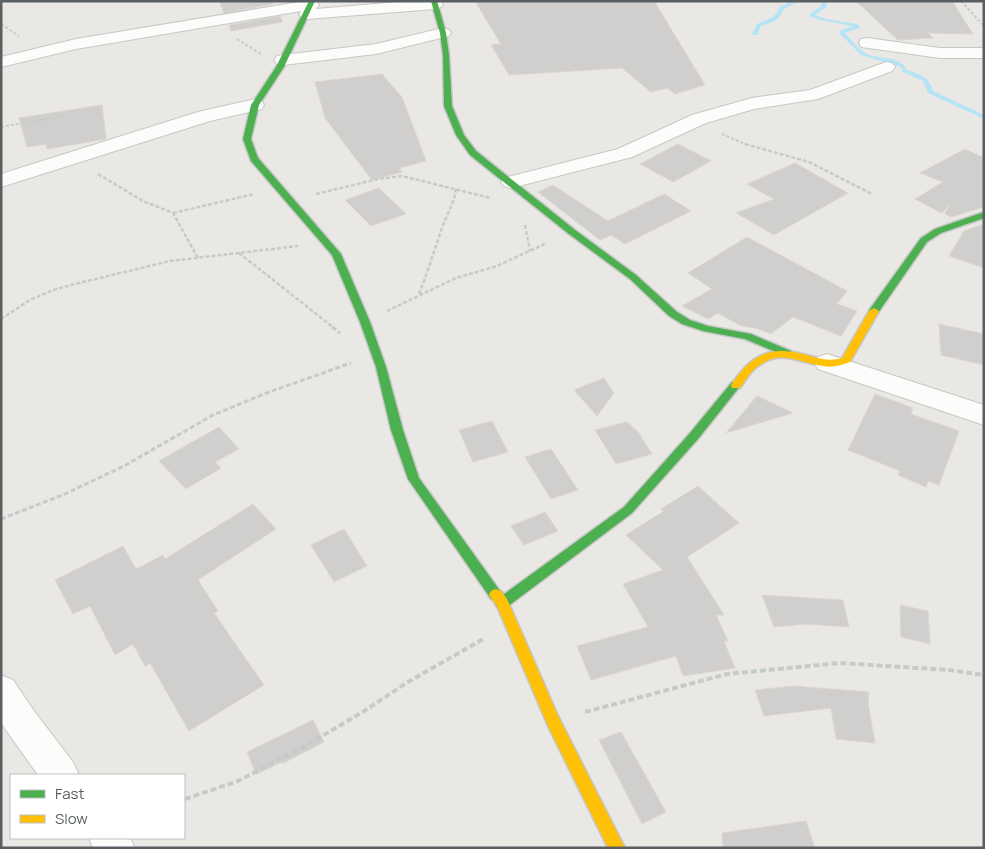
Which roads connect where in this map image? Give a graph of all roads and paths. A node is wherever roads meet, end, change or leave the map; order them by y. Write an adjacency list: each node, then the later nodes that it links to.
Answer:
1 (961, 1): 4 (path)
2 (434, 2): 3 (street); 5 (street)
3 (310, 7): 9 (street); 10 (street)
4 (984, 26)
5 (442, 33): 10 (street); 18 (street)
6 (230, 38): 10 (path)
7 (867, 43): 8 (street)
8 (984, 53)
9 (1, 62)
10 (282, 64): 12 (street)
11 (886, 67): 14 (street)
12 (255, 105): 16 (street); 19 (street)
13 (64, 116): 15 (path)
14 (695, 121): 18 (street); 21 (path)
15 (1, 128)
16 (64, 162): 17 (street); 24 (path)
17 (1, 181)
18 (511, 182): 26 (street)
19 (279, 189): 22 (street); 24 (path)
20 (456, 189): 22 (path); 23 (path); 30 (path)
21 (872, 194)
22 (289, 200): 27 (street)
23 (497, 200)
24 (173, 213): 29 (path)
25 (984, 215): 35 (street)
26 (572, 232): 30 (path); 33 (street)
27 (326, 242): 28 (path); 32 (street)
28 (238, 253): 29 (path); 34 (path)
29 (198, 258): 31 (path)
30 (419, 294): 32 (path)
31 (1, 319)
32 (365, 322): 36 (street)
33 (787, 353): 35 (street); 39 (street)
34 (368, 357): 36 (path); 38 (path)
35 (827, 363): 37 (street)
36 (381, 367): 39 (street)
37 (984, 415)
38 (1, 519)
39 (502, 603): 40 (street)
40 (511, 624): 43 (street); 45 (path)
41 (984, 675): 43 (path)
42 (1, 691): 44 (street)
43 (553, 721): 46 (street)
44 (59, 774)
45 (185, 799)
46 (617, 848)

